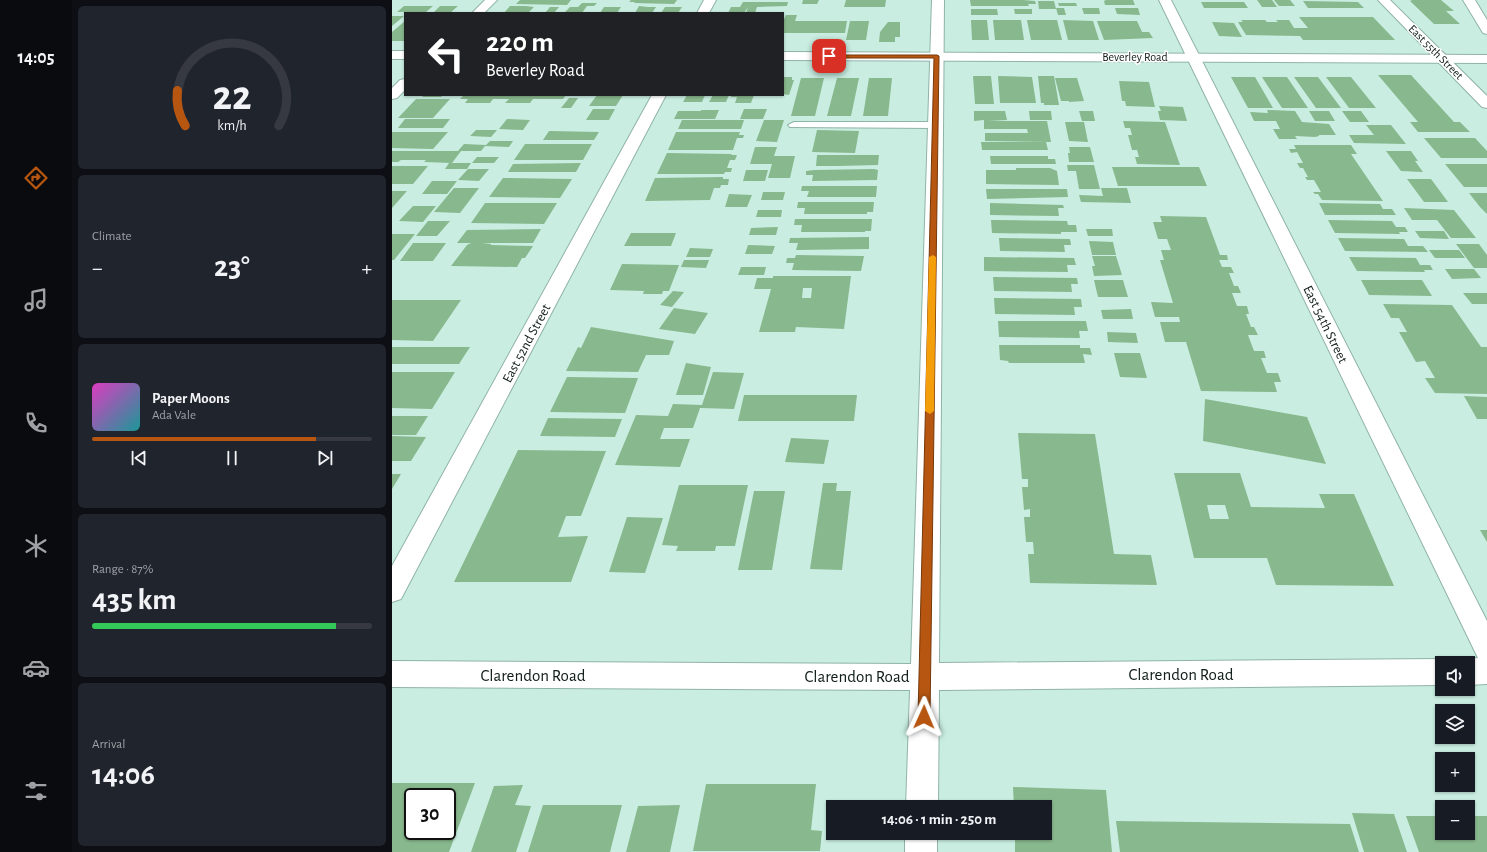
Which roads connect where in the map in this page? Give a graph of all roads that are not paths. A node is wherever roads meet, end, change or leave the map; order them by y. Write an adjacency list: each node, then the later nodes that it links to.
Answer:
1 (491, 0): 7 (street)
2 (710, 0): 8 (street)
3 (938, 0): 13 (street)
4 (1165, 0): 14 (street, East 54th Street)
5 (1384, 0): 15 (street, East 55th Street)
6 (1469, 0): 9 (street)
7 (479, 12)
8 (704, 12)
9 (1487, 30)
10 (392, 55): 11 (street)
11 (404, 55)
12 (784, 56): 13 (street, Beverley Road)
13 (937, 56): 14 (street, Beverley Road); 22 (street)
14 (1193, 57): 15 (street, Beverley Road); 24 (street, East 54th Street)
15 (1442, 59): 16 (street, Beverley Road); 20 (street, East 55th Street)
16 (1487, 59)
17 (404, 84): 18 (street)
18 (392, 96)
19 (658, 96): 23 (street, East 52nd Street)
20 (1487, 104)
21 (794, 125): 22 (lane)
22 (935, 125): 29 (street)
23 (392, 591)
24 (1487, 649)
25 (1487, 671): 27 (street)
26 (1435, 672): 29 (street, Clarendon Road)
27 (1475, 672)
28 (392, 674): 29 (street, Clarendon Road)
29 (925, 677): 30 (street)
30 (922, 800)
31 (922, 840): 32 (street)
32 (921, 852)

